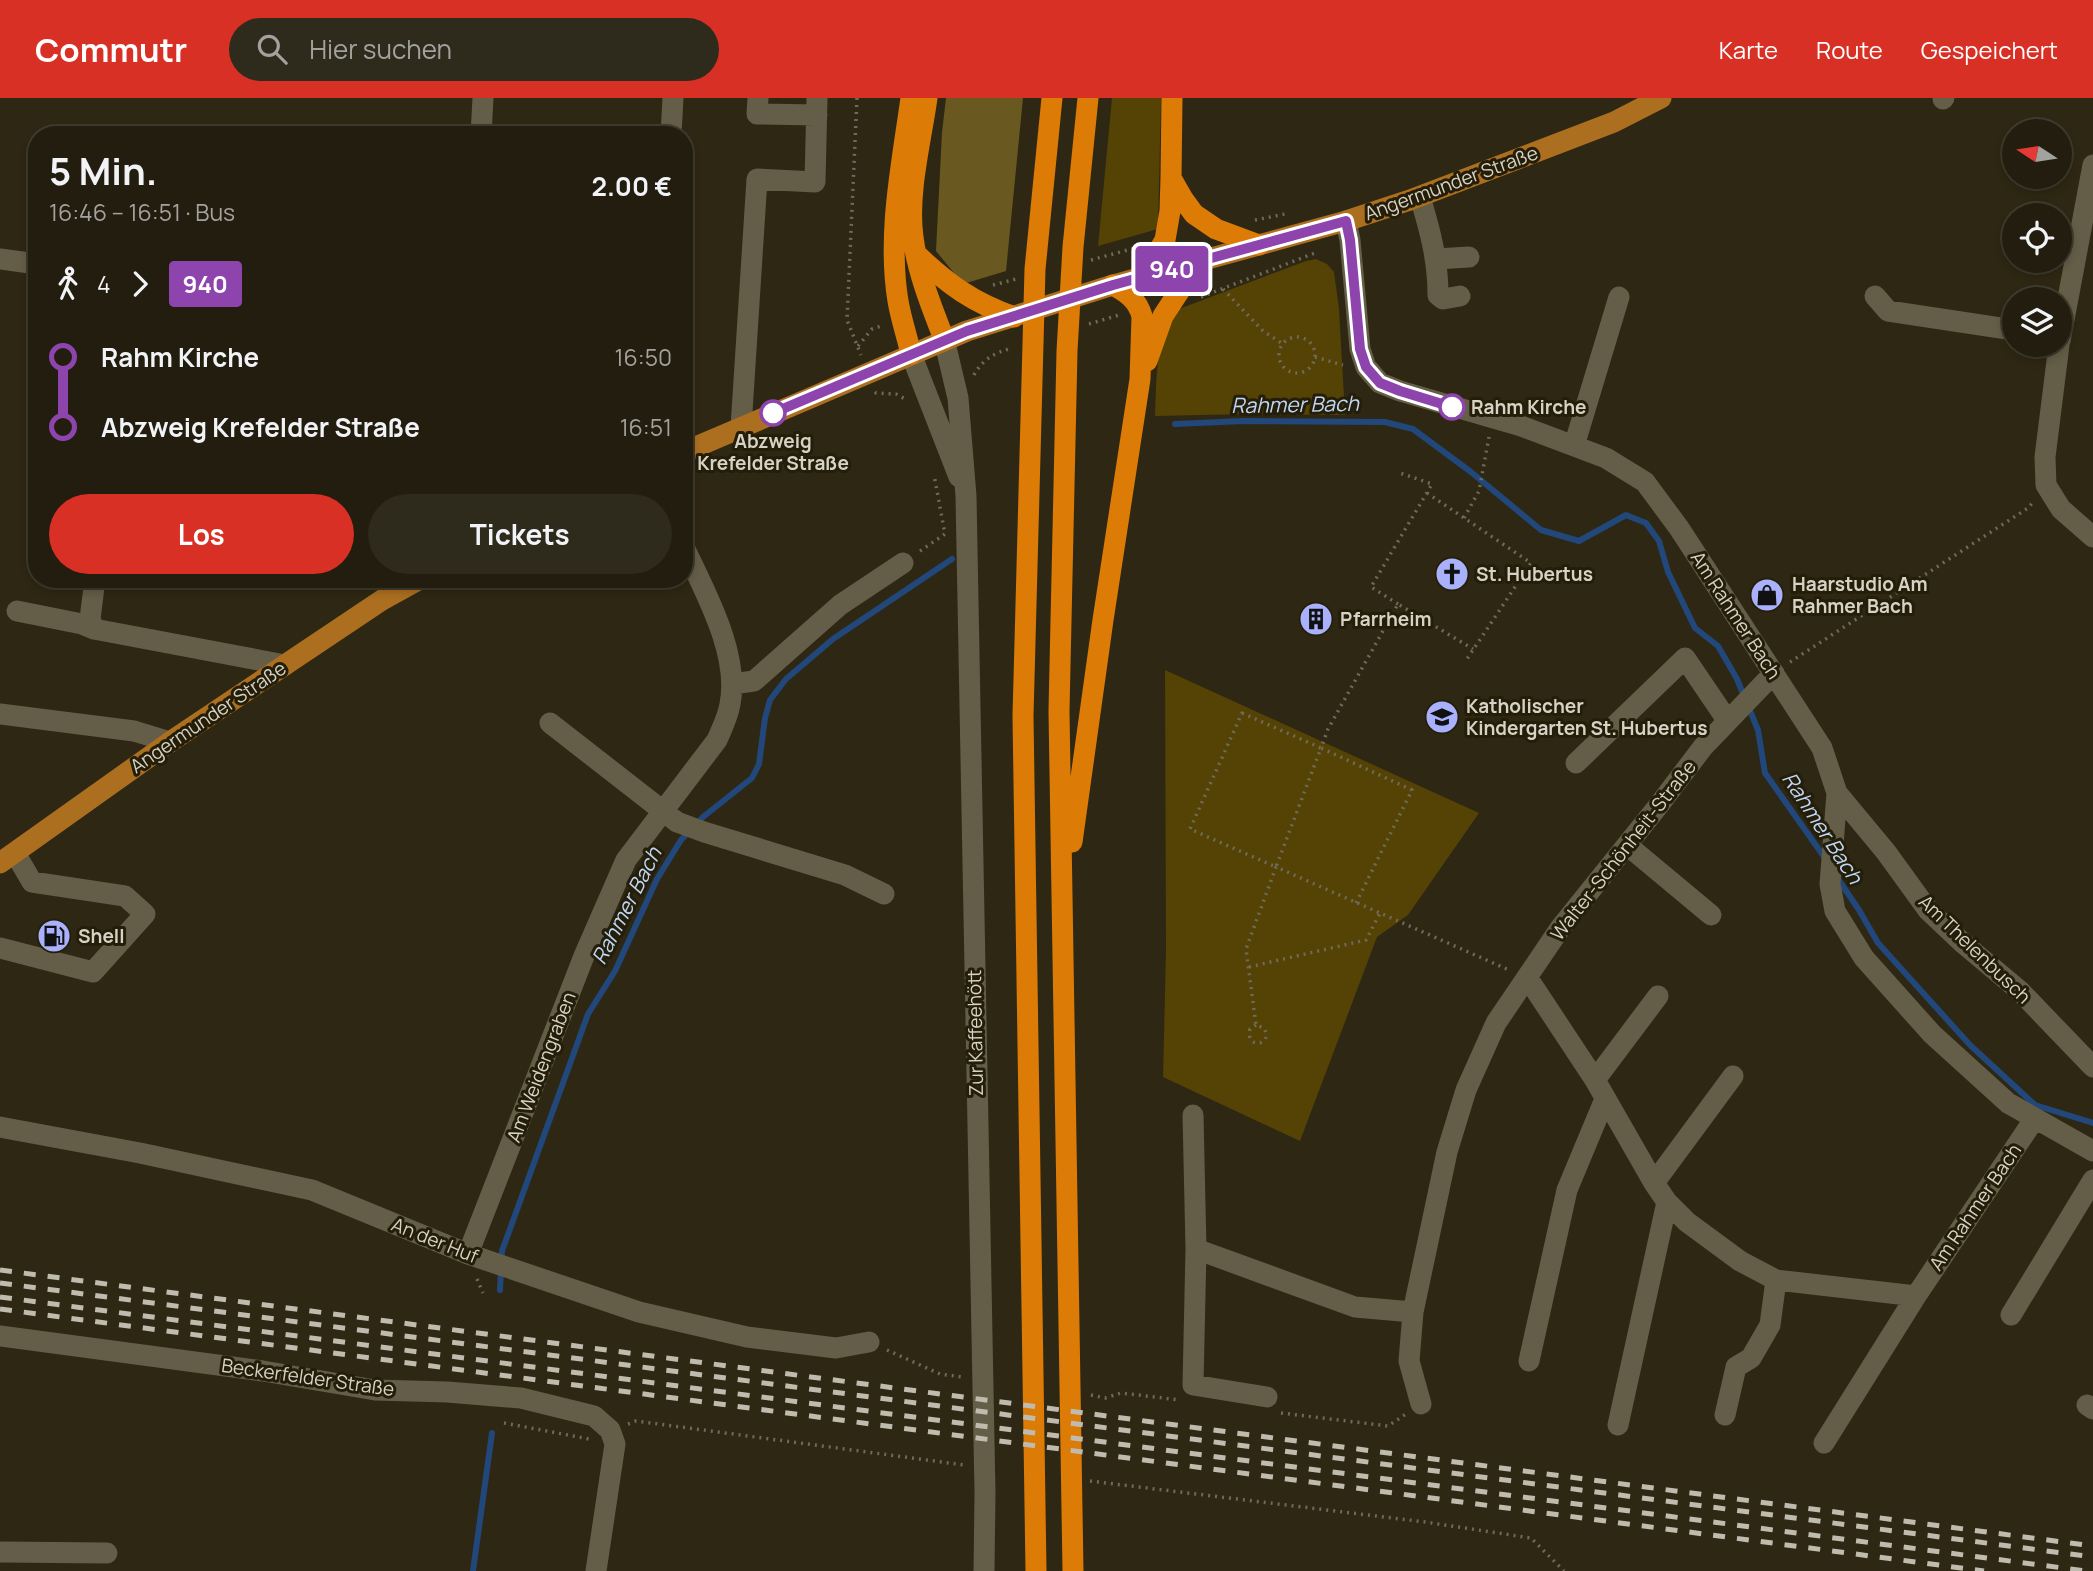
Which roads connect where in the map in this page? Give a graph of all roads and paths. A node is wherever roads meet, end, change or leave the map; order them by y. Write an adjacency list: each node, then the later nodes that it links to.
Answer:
1 (483, 98): 13 (street)
2 (673, 98): 14 (street)
3 (758, 98): 12 (street)
4 (857, 98): 45 (path)
5 (911, 98): 40 (highway)
6 (927, 98): 25 (highway)
7 (1052, 98): 31 (highway)
8 (1088, 98): 24 (highway)
9 (1171, 98): 16 (highway)
10 (1661, 98): 11 (main road, Angermunder Straße)
11 (1630, 105): 17 (main road, Angermunder Straße)
12 (817, 106): 52 (street)
13 (481, 126)
14 (671, 126)
15 (2093, 165): 18 (street)
16 (1171, 178): 22 (highway); 23 (highway)
17 (1420, 197): 21 (main road, Angermunder Straße); 28 (street)
18 (2089, 209): 34 (street)
19 (1287, 214): 20 (path)
20 (1250, 221)
21 (1346, 221): 23 (main road, Angermunder Straße); 51 (street, Am Rahmer Bach)
22 (1165, 240): 24 (path); 32 (highway)
23 (1259, 245): 29 (main road, Angermunder Straße)
24 (1078, 255): 87 (highway)
25 (917, 256): 36 (highway); 43 (highway)
26 (1469, 257): 28 (street)
27 (0, 259): 30 (street)
28 (1436, 259): 37 (street)
29 (1199, 261): 32 (main road, Angermunder Straße); 49 (highway)
30 (28, 263)
31 (1026, 274): 36 (path); 128 (highway)
32 (1143, 277): 33 (main road, Angermunder Straße)
33 (1113, 285): 41 (main road, Angermunder Straße); 49 (highway)
34 (2072, 287)
35 (1223, 289): 44 (path)
36 (962, 293): 41 (highway)
37 (1460, 296)
38 (1875, 296): 42 (street)
39 (1619, 297): 53 (street)
40 (902, 317): 45 (path); 46 (highway)
41 (1014, 317): 43 (main road, Angermunder Straße)
42 (2002, 328)
43 (944, 340): 46 (main road, Angermunder Straße); 59 (street, Zur Kaffeehött)
44 (1283, 344): 44 (path)
45 (857, 346): 48 (path)
46 (911, 354): 48 (main road, Angermunder Straße); 59 (street, Zur Kaffeehött)
47 (2058, 357): 57 (street)
48 (867, 372): 50 (path); 52 (main road, Angermunder Straße)
49 (1140, 379): 87 (highway)
50 (912, 403)
51 (1492, 418): 53 (street, Am Rahmer Bach); 60 (path)
52 (741, 427): 54 (main road, Angermunder Straße)
53 (1574, 446): 72 (street, Am Rahmer Bach)
54 (693, 448)
55 (933, 468): 62 (path)
56 (1400, 473): 58 (path)
57 (2046, 485): 61 (street); 72 (path)
58 (1427, 493): 60 (path); 66 (path)
59 (966, 496): 114 (street, Zur Kaffeehött)
60 (1464, 518): 69 (path)
61 (2093, 537)
62 (903, 563): 73 (street)
63 (693, 567): 73 (street, Am Weidengraben)
64 (94, 588): 68 (street)
65 (404, 588): 71 (main road, Angermunder Straße)
66 (1398, 604): 69 (path); 78 (path)
67 (17, 611): 68 (street)
68 (94, 628): 71 (street)
69 (1473, 649): 70 (path)
70 (1465, 662)
71 (285, 665): 77 (main road, Angermunder Straße)
72 (1768, 679): 75 (street, Walter-Schönheit-Straße); 80 (street, Am Rahmer Bach)
73 (732, 684): 81 (street, Am Weidengraben)
74 (0, 714): 77 (street)
75 (1732, 715): 79 (street); 82 (street, Walter-Schönheit-Straße)
76 (550, 723): 81 (street)
77 (170, 742): 83 (main road, Angermunder Straße)
78 (1321, 748): 84 (path); 84 (path); 86 (path)
79 (1576, 763)
80 (1838, 793): 95 (street, Am Thelenbusch); 99 (street, Am Rahmer Bach)
81 (670, 817): 85 (street); 106 (street, Am Weidengraben)
82 (1627, 845): 89 (street); 92 (street, Walter-Schönheit-Straße)
83 (8, 858): 90 (street)
84 (1276, 867): 86 (path); 91 (path)
85 (884, 894)
86 (1356, 903): 88 (path)
87 (1062, 907): 129 (highway)
88 (1380, 913): 91 (path); 92 (path)
89 (1712, 915)
90 (0, 947)
91 (1248, 967): 94 (path)
92 (1527, 978): 97 (street); 109 (street, Walter-Schönheit-Straße)
93 (1658, 996): 97 (street)
94 (1256, 1025): 94 (path)
95 (2093, 1067)
96 (1733, 1076): 103 (street)
97 (1600, 1089): 103 (street); 113 (street)
98 (1193, 1115): 105 (street)
99 (2035, 1118): 101 (street, Am Rahmer Bach); 108 (street, Am Rahmer Bach)
100 (0, 1127): 106 (street, An der Huf)
101 (2093, 1151)
102 (2093, 1180): 110 (street)
103 (1654, 1183): 104 (street)
104 (1667, 1202): 107 (street); 121 (street)
105 (1196, 1249): 109 (street); 118 (street)
106 (478, 1258): 112 (street, An der Huf)
107 (1776, 1280): 108 (street); 119 (street)
108 (1916, 1296): 123 (street, Am Rahmer Bach)
109 (1413, 1312): 117 (street, Walter-Schönheit-Straße)
110 (2011, 1315)
111 (0, 1336): 122 (street, Beckerfelder Straße)
112 (869, 1342): 114 (path)
113 (1529, 1361)
114 (974, 1372): 127 (street, Zur Kaffeehött)
115 (1091, 1396): 116 (path)
116 (1188, 1401)
117 (1421, 1404): 118 (path)
118 (1274, 1405)
119 (1725, 1415)
120 (503, 1423): 122 (path)
121 (1618, 1425)
122 (612, 1437): 126 (street)
123 (1824, 1443)
124 (0, 1552): 125 (street)
125 (107, 1553)
126 (596, 1571)
127 (984, 1571)
128 (1036, 1571)
129 (1073, 1571)

